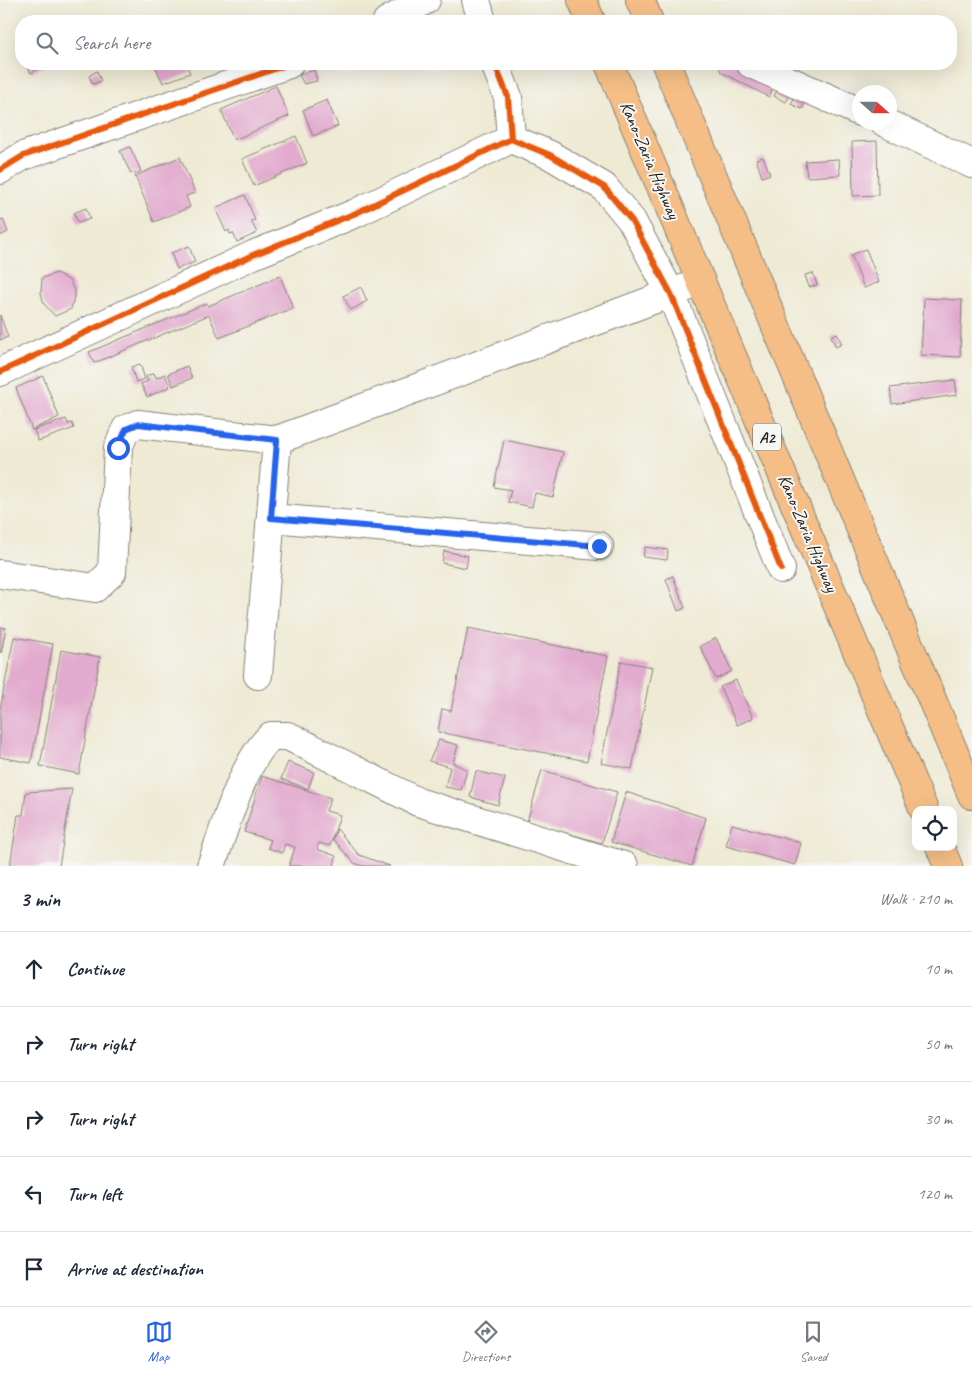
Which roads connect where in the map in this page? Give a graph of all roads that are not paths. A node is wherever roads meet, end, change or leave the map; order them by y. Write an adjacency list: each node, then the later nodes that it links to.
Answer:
1 (426, 0): 5 (street)
2 (476, 0): 6 (street)
3 (582, 0): 7 (highway)
4 (640, 0): 8 (highway)
5 (398, 15)
6 (480, 15)
7 (588, 15)
8 (646, 15)
9 (272, 70): 18 (street)
10 (497, 70): 16 (street)
11 (612, 70): 19 (highway, Kano-Zaria Highway / A2)
12 (669, 70): 28 (highway)
13 (765, 70): 14 (street)
14 (852, 108)
15 (897, 128): 17 (street)
16 (511, 139): 20 (street); 21 (street)
17 (972, 164)
18 (0, 170)
19 (701, 282): 20 (street); 29 (highway, Kano-Zaria Highway / A2)
20 (671, 294): 22 (street); 25 (street)
21 (0, 372)
22 (277, 440): 23 (street); 26 (street)
23 (271, 518): 24 (street); 27 (street)
24 (599, 546)
25 (781, 569)
26 (0, 574)
27 (258, 674)
28 (972, 796)
29 (922, 806)
30 (942, 851): 33 (highway)
31 (211, 866): 32 (street)
32 (624, 866)
33 (948, 866)

